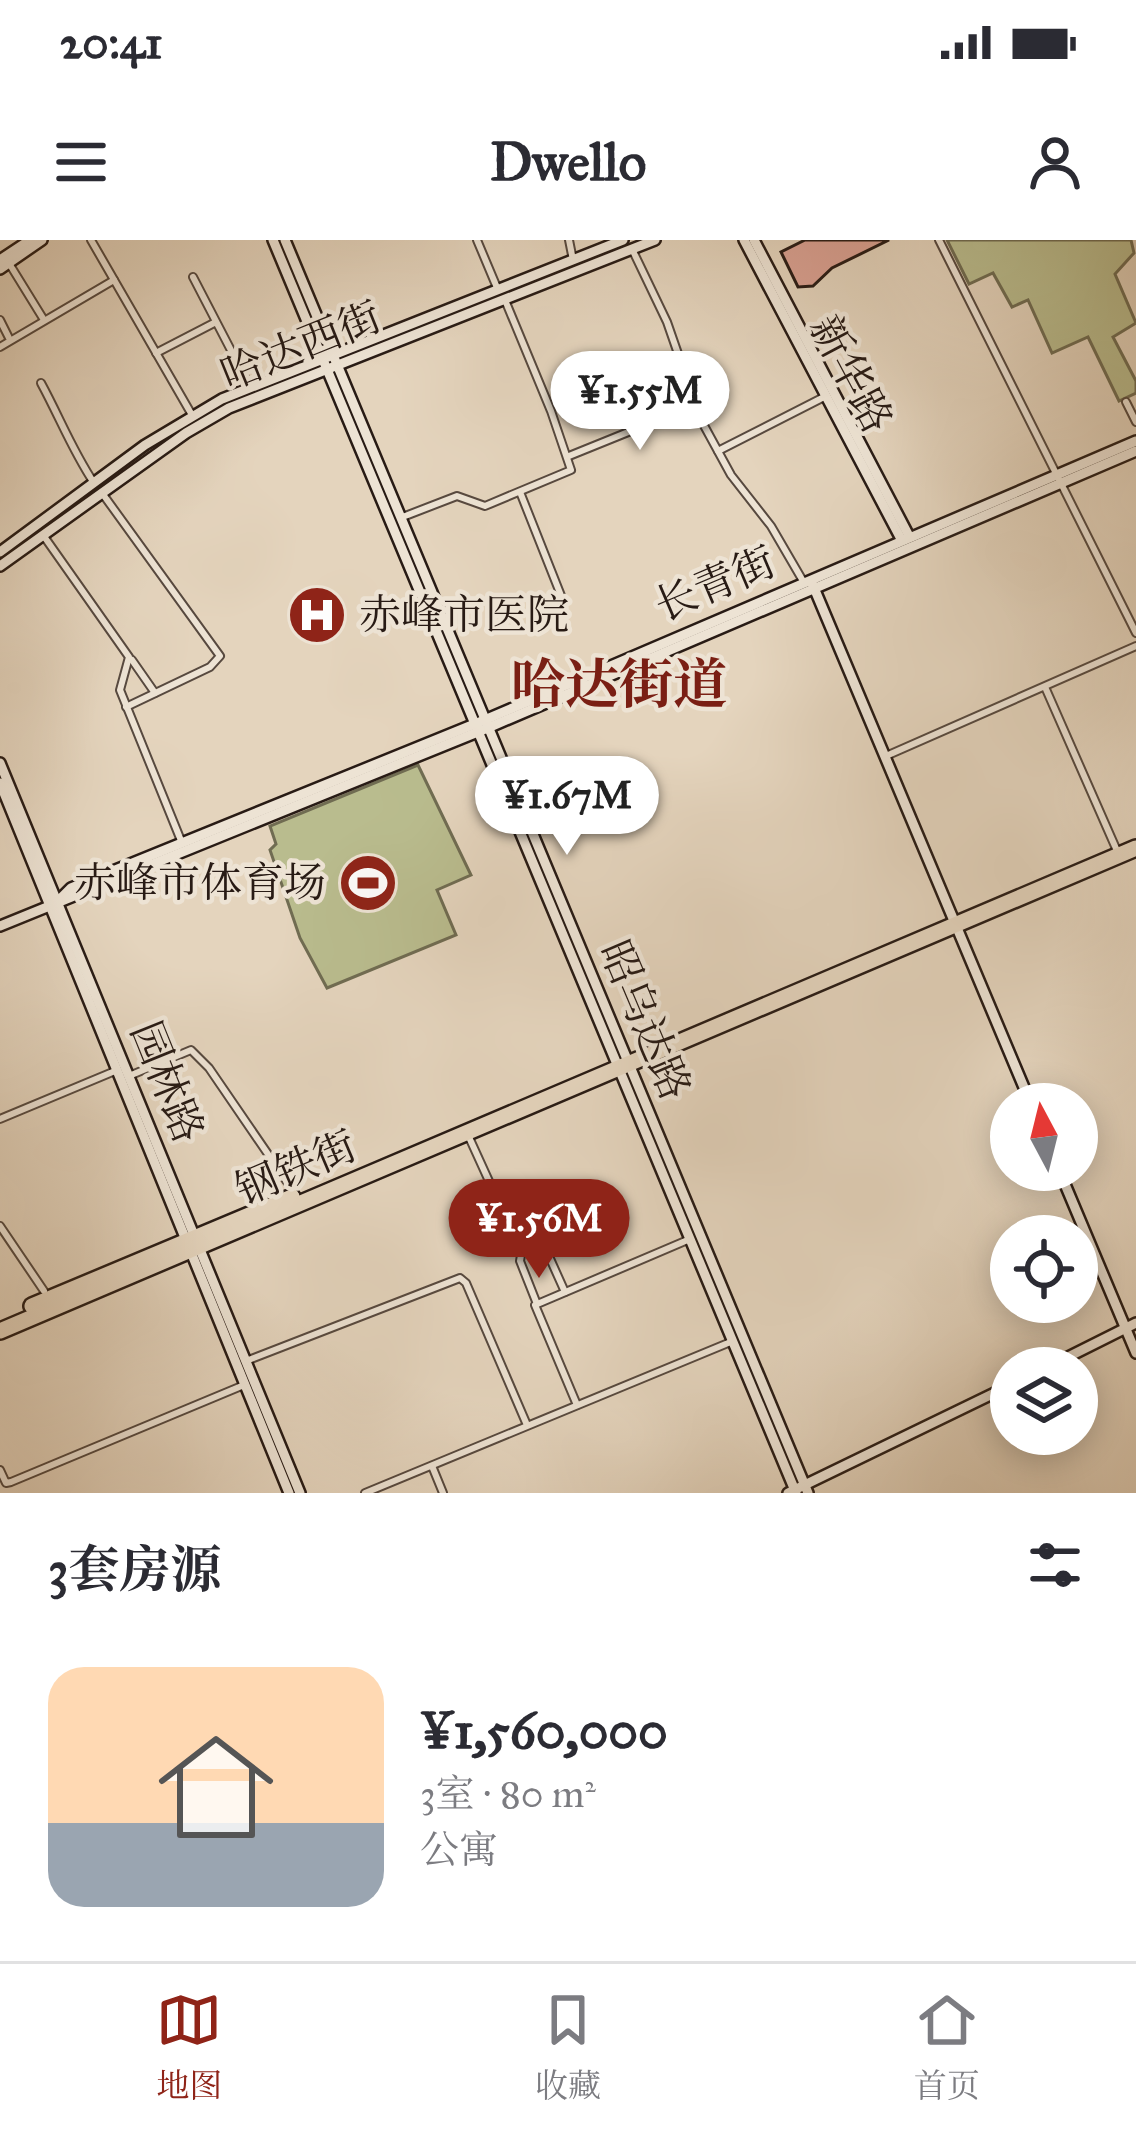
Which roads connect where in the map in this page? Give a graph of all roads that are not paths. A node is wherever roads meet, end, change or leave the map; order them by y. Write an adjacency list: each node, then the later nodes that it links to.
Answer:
1 (30, 240): 15 (main road)
2 (42, 240): 15 (main road)
3 (91, 240): 17 (street)
4 (273, 240): 25 (main road, 昭乌达路)
5 (285, 240): 25 (main road, 昭乌达路)
6 (477, 240): 18 (street)
7 (569, 240): 14 (street)
8 (623, 240): 14 (main road, 哈达西街)
9 (656, 240): 13 (main road, 哈达西街)
10 (744, 240): 29 (main road, 新华路)
11 (754, 240): 44 (main road, 新华路)
12 (939, 240): 38 (street)
13 (632, 249): 18 (main road, 哈达西街); 31 (street)
14 (573, 260): 18 (main road, 哈达西街)
15 (3, 262): 20 (street)
16 (193, 278): 21 (street)
17 (114, 280): 20 (street); 24 (street)
18 (501, 295): 25 (main road, 哈达西街); 26 (main road, 哈达西街); 37 (street)
19 (0, 320): 22 (street)
20 (44, 321): 22 (street)
21 (214, 323): 24 (street); 28 (street)
22 (10, 339): 23 (street)
23 (0, 347)
24 (156, 353): 32 (street)
25 (327, 357): 26 (main road, 昭乌达路); 28 (main road, 哈达西街)
26 (332, 369): 41 (main road, 哈达西街); 42 (main road, 昭乌达路); 55 (main road, 昭乌达路)
27 (41, 383): 39 (street)
28 (250, 388): 32 (main road, 哈达西街)
29 (826, 396): 35 (street); 44 (main road, 新华路)
30 (1126, 402): 33 (street)
31 (695, 406): 35 (street); 37 (street)
32 (192, 415): 39 (main road, 哈达西街)
33 (1136, 422)
34 (1136, 441): 38 (main road, 长青街)
35 (718, 451): 47 (street)
36 (1136, 451): 38 (main road, 长青街)
37 (569, 456): 40 (street)
38 (1060, 478): 44 (main road, 长青街); 47 (main road, 长青街); 49 (street)
39 (94, 483): 45 (main road, 哈达西街)
40 (520, 492): 42 (street); 48 (street)
41 (102, 493): 43 (main road, 哈达西街); 53 (street)
42 (400, 518): 55 (main road, 昭乌达路)
43 (43, 535): 46 (main road, 哈达西街); 51 (street)
44 (905, 537): 47 (main road, 长青街)
45 (0, 552)
46 (0, 566)
47 (809, 582): 55 (main road, 长青街); 56 (main road)
48 (562, 598)
49 (1136, 632)
50 (1136, 646): 52 (street)
51 (129, 658): 53 (street); 54 (street)
52 (1045, 687): 56 (street); 61 (street)
53 (155, 693): 54 (street)
54 (126, 706): 59 (street)
55 (483, 725): 59 (main road, 长青街); 62 (main road, 长青街); 65 (main road, 昭乌达路)
56 (885, 756): 63 (main road)
57 (0, 763): 62 (main road, 园林路)
58 (0, 783): 62 (main road, 园林路)
59 (182, 843): 62 (main road, 长青街)
60 (1136, 848): 61 (highway, 钢铁街)
61 (1119, 855): 63 (highway, 钢铁街)
62 (53, 904): 64 (main road, 长青街); 66 (main road, 园林路); 67 (main road, 园林路)
63 (956, 924): 65 (highway, 钢铁街); 68 (main road)
64 (0, 926)
65 (623, 1066): 70 (highway, 钢铁街); 72 (highway, 钢铁街); 74 (main road, 昭乌达路); 94 (main road, 昭乌达路)
66 (115, 1071): 69 (street); 75 (main road, 园林路)
67 (129, 1076): 72 (street); 75 (main road, 园林路)
68 (1022, 1083)
69 (0, 1119)
70 (468, 1135): 75 (highway, 钢铁街); 76 (street)
71 (1069, 1191): 81 (main road)
72 (296, 1195): 75 (highway, 钢铁街)
73 (0, 1226): 77 (street)
74 (690, 1238): 78 (street); 83 (main road, 昭乌达路)
75 (192, 1244): 80 (highway, 钢铁街); 82 (highway, 钢铁街); 86 (main road, 园林路); 87 (main road, 园林路)
76 (522, 1249): 78 (street); 79 (street)
77 (44, 1291)
78 (565, 1292): 79 (street)
79 (537, 1304): 89 (street)
80 (0, 1320)
81 (1131, 1326): 84 (main road); 85 (main road)
82 (0, 1331)
83 (733, 1341): 89 (street); 94 (main road, 昭乌达路)
84 (1088, 1347)
85 (1136, 1353)
86 (246, 1361): 90 (street); 97 (main road, 园林路)
87 (244, 1385): 93 (street); 96 (main road, 园林路)
88 (990, 1395): 94 (main road)
89 (577, 1405): 90 (street)
90 (527, 1426): 91 (street)
91 (431, 1466): 98 (street); 99 (street)
92 (0, 1469): 93 (street)
93 (11, 1482): 95 (street)
94 (798, 1490)
95 (12, 1493)
96 (289, 1493)
97 (300, 1493)
98 (365, 1493)
99 (443, 1493)

